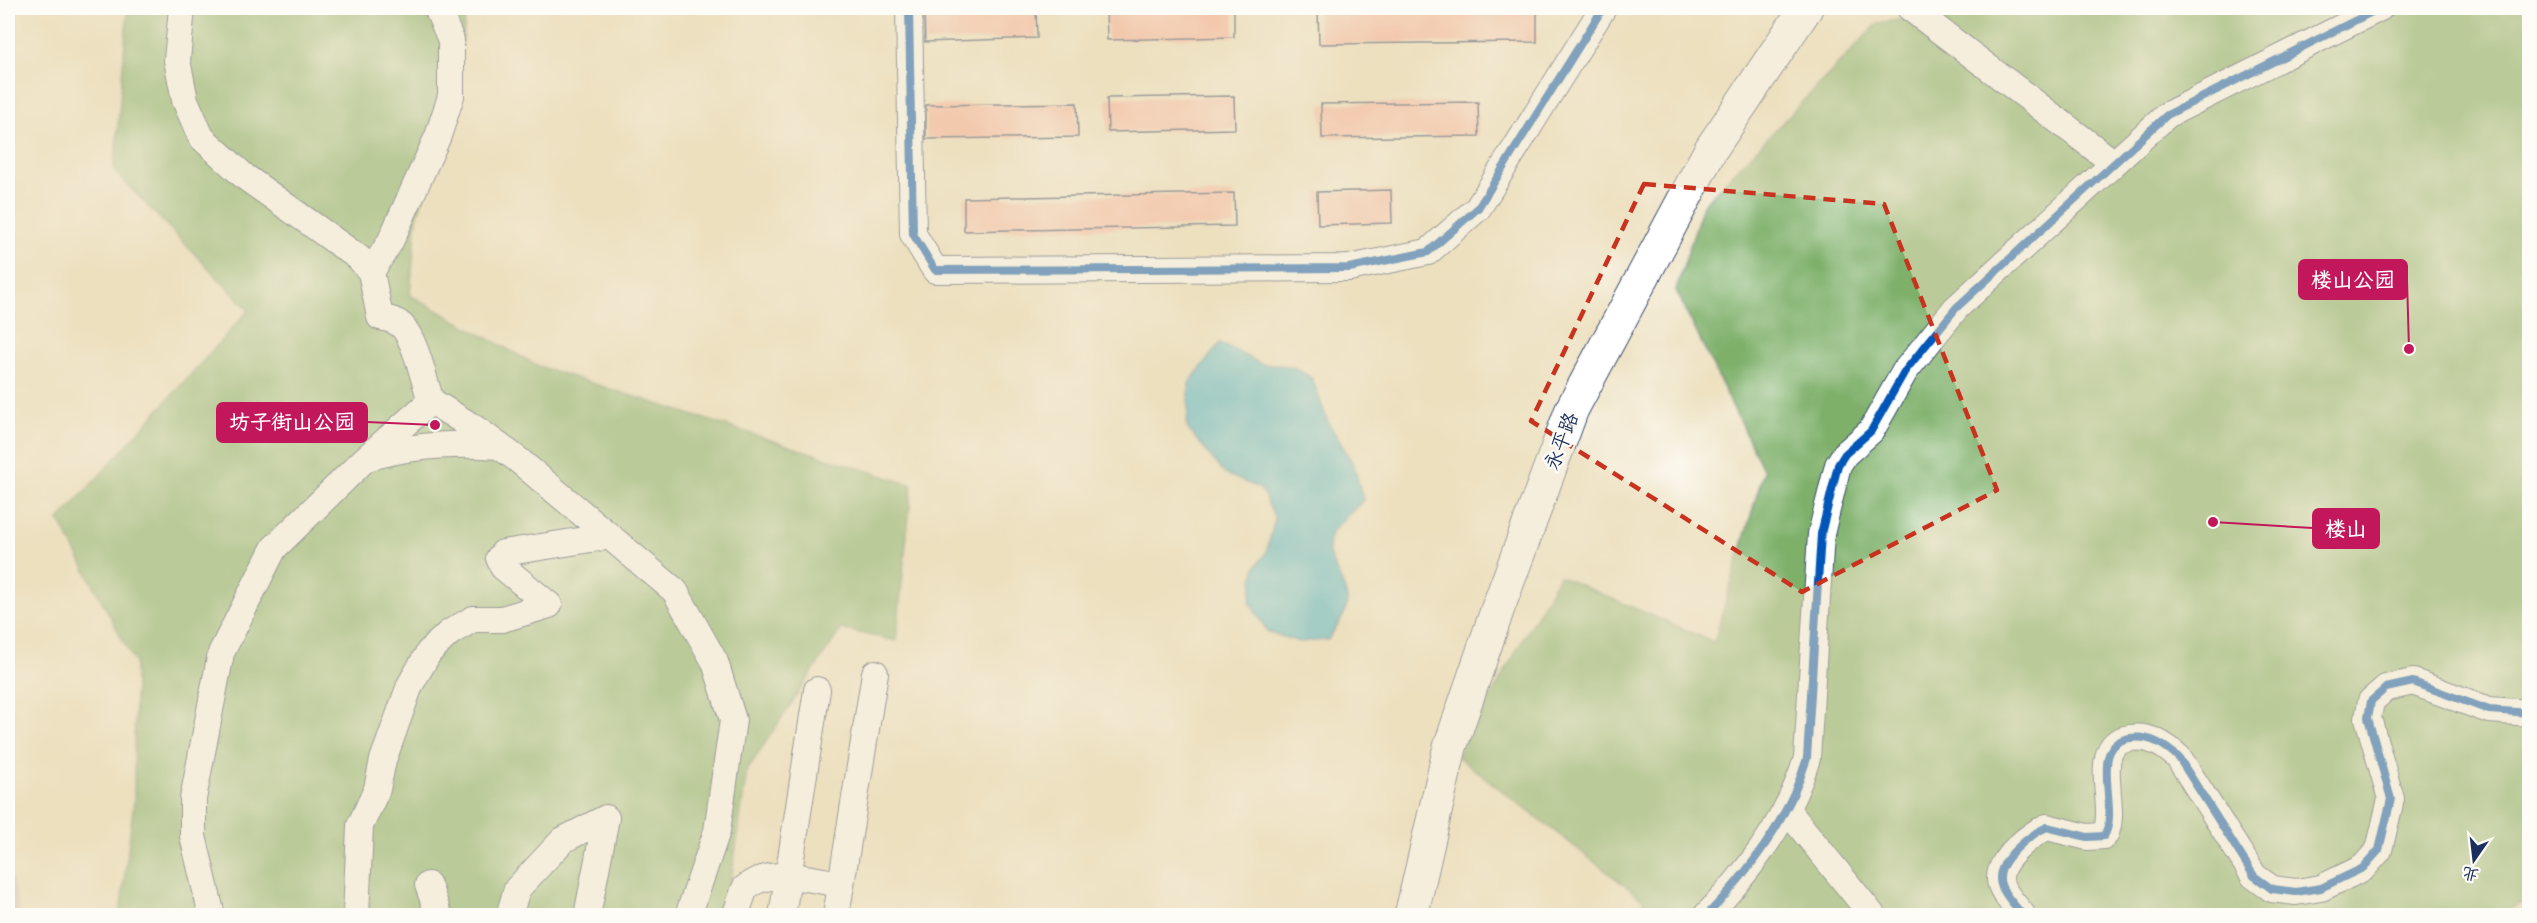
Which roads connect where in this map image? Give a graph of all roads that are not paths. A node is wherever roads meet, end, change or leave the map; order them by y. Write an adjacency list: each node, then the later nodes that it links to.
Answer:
1 (182, 8): 10 (street)
2 (437, 8): 10 (street)
3 (909, 8): 4 (street)
4 (1603, 8)
5 (1785, 8): 31 (main road, 永平路)
6 (1806, 8): 32 (main road, 永平路)
7 (1910, 8): 9 (street)
8 (2380, 8): 9 (street)
9 (2114, 163): 18 (street)
10 (371, 272): 11 (street)
11 (431, 401): 12 (street); 13 (street)
12 (499, 446): 13 (street); 14 (street)
13 (365, 459): 22 (street)
14 (610, 536): 23 (street); 27 (street)
15 (875, 673): 20 (street)
16 (817, 690): 19 (street)
17 (2529, 714): 35 (street)
18 (1787, 810): 33 (street); 34 (street)
19 (788, 876): 20 (street); 28 (street); 29 (street)
20 (839, 884): 30 (street)
21 (428, 885): 24 (street)
22 (212, 915)
23 (356, 915)
24 (439, 915)
25 (509, 915): 26 (street)
26 (588, 915)
27 (688, 915)
28 (735, 915)
29 (782, 915)
30 (836, 915)
31 (1394, 915)
32 (1411, 915)
33 (1706, 915)
34 (1873, 915)
35 (2023, 915)

